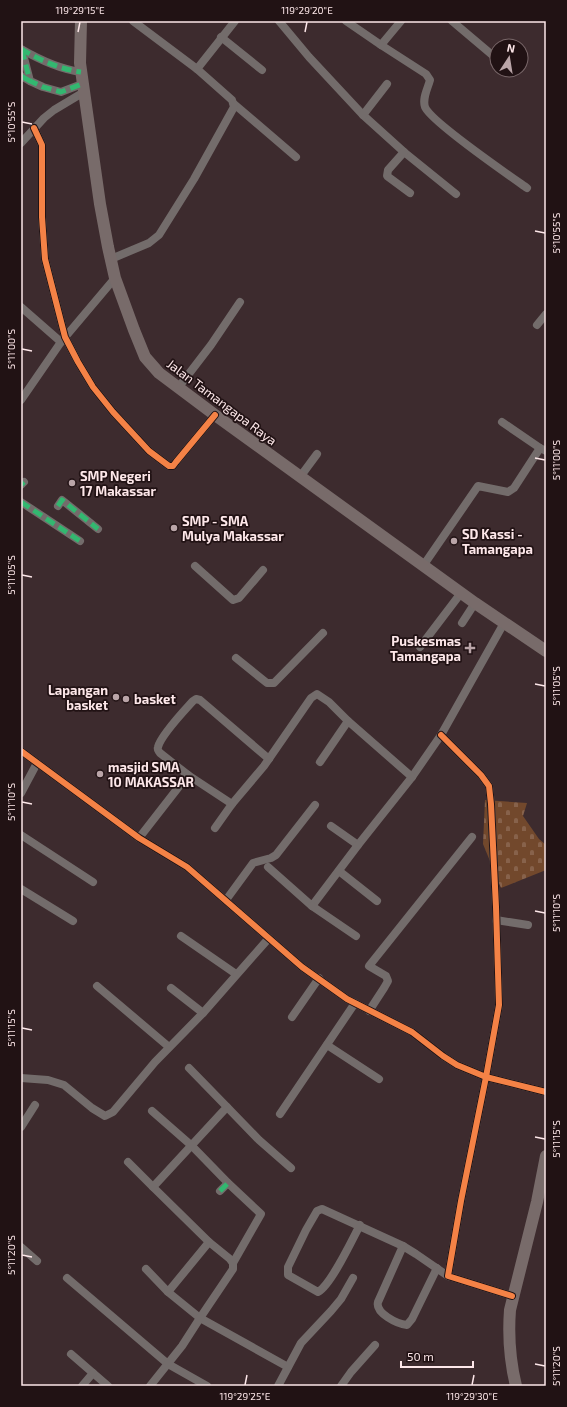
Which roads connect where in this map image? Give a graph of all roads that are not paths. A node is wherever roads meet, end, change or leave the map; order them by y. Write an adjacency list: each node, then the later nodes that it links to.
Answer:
1 (81, 21): 16 (main road, Jalan Tamangapa Raya)
2 (133, 21): 12 (street)
3 (235, 21): 8 (street)
4 (279, 21): 19 (street)
5 (346, 21): 9 (street)
6 (401, 21): 9 (street)
7 (452, 21): 11 (street)
8 (221, 37): 12 (street); 13 (street)
9 (381, 45): 24 (street)
10 (21, 49): 15 (street); 16 (street)
11 (489, 52)
12 (197, 69): 18 (street)
13 (262, 70)
14 (21, 76): 15 (street)
15 (30, 81): 16 (street)
16 (82, 82): 20 (street); 27 (main road, Jalan Tamangapa Raya)
17 (387, 84): 19 (street)
18 (234, 104): 23 (street); 27 (street)
19 (363, 115): 22 (street)
20 (34, 128): 21 (street); 33 (street)
21 (21, 142)
22 (404, 152): 25 (street); 26 (street)
23 (296, 157)
24 (527, 188)
25 (410, 193)
26 (456, 194)
27 (111, 259): 28 (main road, Jalan Tamangapa Raya)
28 (116, 278): 33 (street); 34 (main road, Jalan Tamangapa Raya)
29 (240, 302): 34 (street)
30 (21, 307): 33 (street)
31 (546, 314): 32 (street)
32 (537, 324)
33 (63, 340): 35 (street); 36 (street)
34 (178, 388): 36 (main road, Jalan Tamangapa Raya)
35 (21, 400)
36 (215, 415): 40 (main road, Jalan Tamangapa Raya)
37 (502, 422): 38 (street)
38 (543, 450): 46 (street)
39 (317, 454): 40 (street)
40 (300, 477): 46 (main road, Jalan Tamangapa Raya)
41 (21, 502): 44 (street)
42 (58, 506): 43 (street)
43 (98, 529)
44 (80, 541)
45 (196, 566): 47 (street)
46 (423, 566): 48 (main road, Jalan Tamangapa Raya)
47 (263, 570)
48 (461, 594): 49 (main road, Jalan Tamangapa Raya); 53 (street)
49 (475, 603): 50 (street); 51 (main road, Jalan Tamangapa Raya)
50 (462, 623)
51 (504, 623): 54 (main road, Jalan Tamangapa Raya); 57 (street)
52 (323, 633): 55 (street)
53 (420, 647)
54 (546, 651)
55 (236, 658)
56 (348, 721): 59 (street); 60 (street); 63 (street)
57 (441, 735): 63 (street); 80 (street)
58 (21, 751): 61 (street)
59 (268, 759): 62 (street); 65 (street)
60 (320, 762)
61 (37, 763): 64 (street); 71 (street)
62 (188, 775): 65 (street); 71 (street)
63 (412, 777): 72 (street)
64 (21, 793)
65 (232, 804): 68 (street)
66 (315, 805): 77 (street)
67 (331, 826): 72 (street)
68 (216, 828)
69 (21, 835): 75 (street)
70 (472, 836): 91 (street)
71 (139, 838): 77 (street)
72 (358, 845): 74 (street)
73 (268, 867): 79 (street)
74 (339, 871): 78 (street); 79 (street)
75 (93, 882)
76 (21, 889): 81 (street)
77 (226, 900): 85 (street)
78 (377, 902)
79 (312, 906): 84 (street)
80 (496, 920): 82 (street); 98 (street)
81 (73, 921)
82 (528, 925)
83 (182, 936): 86 (street)
84 (356, 936)
85 (269, 938): 86 (street); 87 (street)
86 (236, 974): 92 (street)
87 (319, 978): 90 (street); 93 (street)
88 (98, 986): 95 (street)
89 (171, 988): 92 (street)
90 (355, 1003): 91 (street); 94 (street)
91 (369, 1011): 98 (street)
92 (203, 1013): 95 (street)
93 (292, 1018)
94 (327, 1045): 99 (street); 104 (street)
95 (169, 1047): 97 (street)
96 (190, 1068): 102 (street)
97 (21, 1078)
98 (486, 1078): 100 (street); 122 (street)
99 (379, 1079)
100 (546, 1092)
101 (35, 1105): 105 (street)
102 (227, 1107): 106 (street); 109 (street)
103 (152, 1111): 106 (street)
104 (280, 1114)
105 (21, 1127)
106 (192, 1146): 110 (street); 111 (street)
107 (546, 1156): 113 (main road)
108 (128, 1162): 111 (street)
109 (291, 1168)
110 (228, 1183): 112 (street); 119 (street)
111 (153, 1187): 115 (street)
112 (220, 1191)
113 (541, 1203): 126 (main road)
114 (360, 1225): 114 (street); 116 (street)
115 (209, 1242): 119 (street); 125 (street)
116 (403, 1246): 120 (street); 120 (street)
117 (22, 1250): 118 (street)
118 (37, 1261)
119 (233, 1263): 127 (street)
120 (437, 1268): 122 (street)
121 (146, 1270): 125 (street)
122 (448, 1276): 126 (street)
123 (67, 1278): 130 (street)
124 (353, 1278): 131 (street)
125 (168, 1292): 127 (street)
126 (512, 1296): 139 (main road)
127 (200, 1318): 130 (street); 131 (street)
128 (375, 1345): 138 (street)
129 (71, 1354): 132 (street)
130 (168, 1364): 136 (street); 137 (street)
131 (288, 1367): 133 (street)
132 (93, 1373): 134 (street); 135 (street)
133 (280, 1385)
134 (82, 1386)
135 (108, 1386)
136 (150, 1386)
137 (207, 1386)
138 (341, 1386)
139 (516, 1386)

